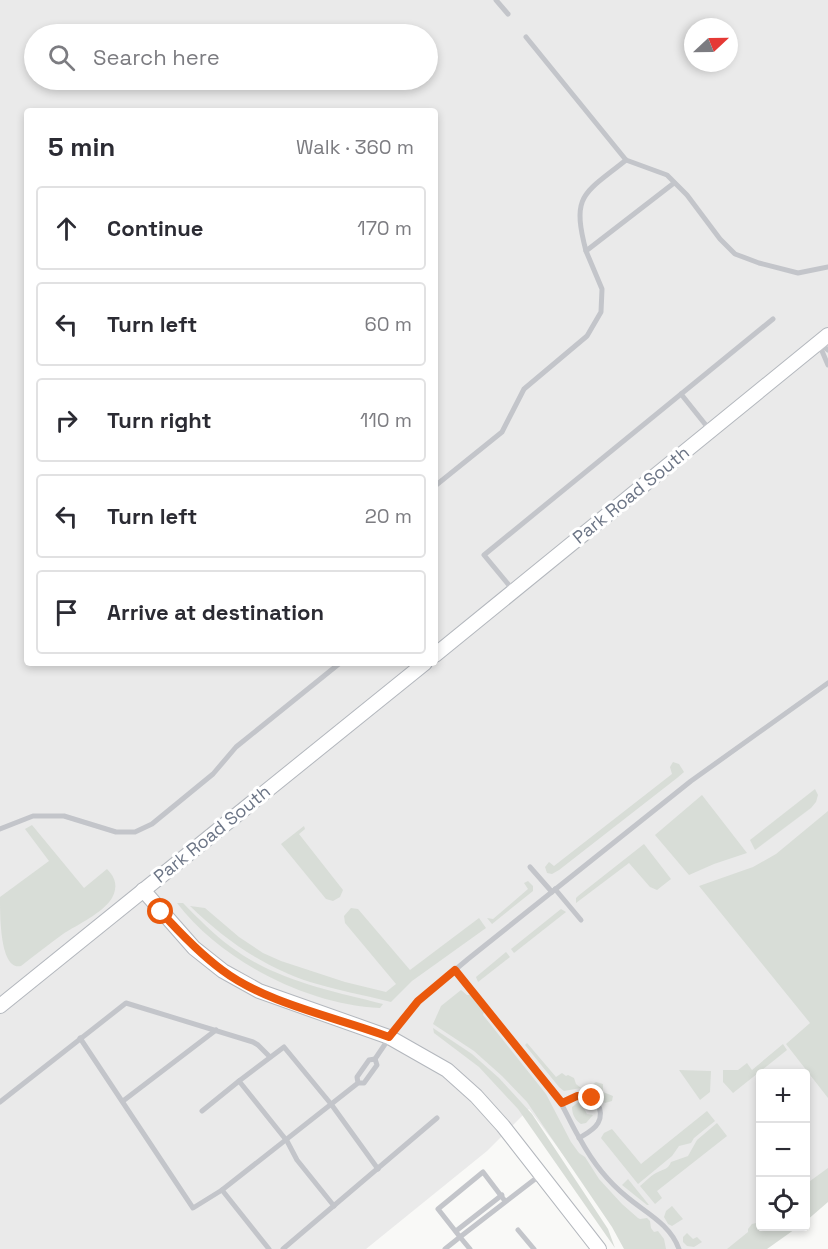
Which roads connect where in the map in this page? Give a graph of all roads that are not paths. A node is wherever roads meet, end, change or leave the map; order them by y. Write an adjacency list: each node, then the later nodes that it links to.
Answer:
1 (496, 0): 2 (lane)
2 (508, 14)
3 (526, 37): 4 (lane)
4 (626, 160): 5 (lane); 6 (lane)
5 (674, 183): 6 (lane); 7 (lane)
6 (585, 252): 13 (lane)
7 (828, 267)
8 (773, 319): 11 (lane)
9 (825, 342): 10 (lane); 12 (main road, Park Road South)
10 (828, 365)
11 (681, 394): 12 (lane); 14 (lane)
12 (710, 431): 14 (main road, Park Road South)
13 (438, 484)
14 (514, 591): 15 (main road, Park Road South)
15 (438, 653)
16 (336, 666): 19 (lane)
17 (421, 666): 21 (main road, Park Road South)
18 (828, 682): 22 (lane)
19 (0, 829)
20 (530, 867): 22 (lane)
21 (143, 890): 25 (main road, Park Road South); 27 (main road)
22 (554, 891): 23 (lane); 24 (lane)
23 (581, 920)
24 (455, 970): 27 (lane); 33 (lane)
25 (0, 1006)
26 (216, 1030): 28 (lane); 29 (lane); 31 (lane)
27 (389, 1037): 34 (lane); 40 (main road)
28 (80, 1038): 31 (lane); 32 (lane)
29 (270, 1057): 30 (lane); 34 (lane)
30 (239, 1081): 35 (lane); 38 (lane)
31 (123, 1101): 41 (lane)
32 (0, 1102)
33 (562, 1103): 37 (lane); 37 (lane)
34 (331, 1104): 38 (lane); 39 (lane)
35 (202, 1110)
36 (437, 1118): 39 (lane)
37 (579, 1138): 52 (lane)
38 (287, 1141): 41 (lane); 43 (lane)
39 (378, 1169): 43 (lane)
40 (541, 1175): 42 (lane); 51 (main road)
41 (222, 1190): 46 (lane)
42 (503, 1198): 45 (lane); 45 (lane)
43 (334, 1206): 47 (lane)
44 (518, 1230): 50 (lane)
45 (458, 1234): 48 (lane); 49 (lane)
46 (268, 1249)
47 (283, 1249)
48 (445, 1249)
49 (470, 1249)
50 (534, 1249)
51 (599, 1249)
52 (679, 1249)

